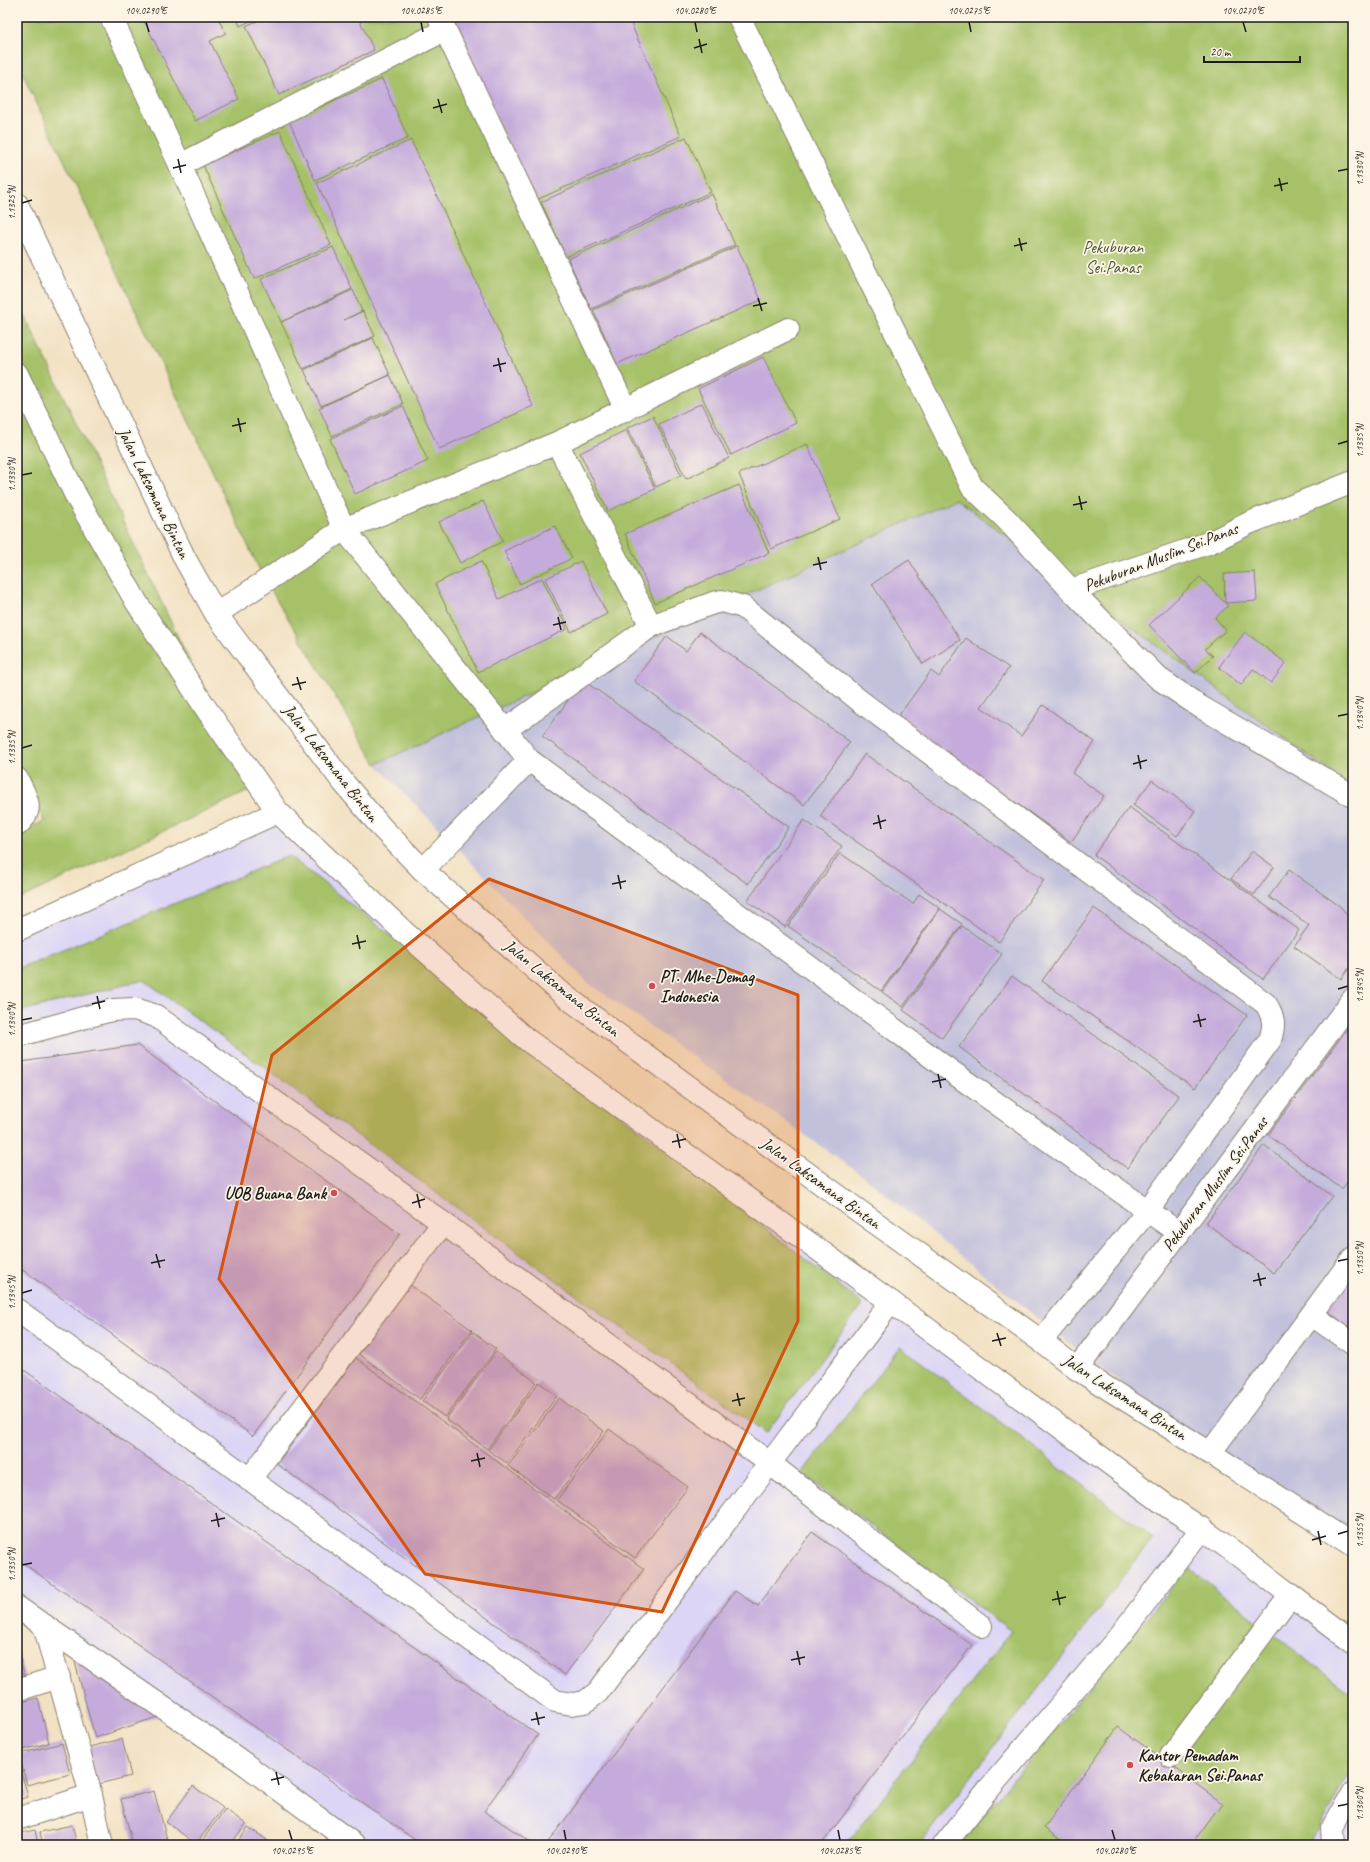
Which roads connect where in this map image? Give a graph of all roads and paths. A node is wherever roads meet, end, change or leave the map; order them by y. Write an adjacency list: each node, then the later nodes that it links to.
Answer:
1 (111, 17): 4 (main road)
2 (739, 17): 12 (main road)
3 (442, 23): 4 (main road); 8 (main road)
4 (180, 165): 11 (main road)
5 (17, 204): 13 (main road, Jalan Laksamana Bintan)
6 (788, 329): 8 (main road)
7 (17, 374): 19 (main road)
8 (626, 410): 9 (main road)
9 (557, 443): 11 (main road); 14 (main road)
10 (1353, 482): 12 (main road, Pekuburan Muslim Sei.Panas)
11 (344, 529): 13 (main road); 15 (main road)
12 (1071, 590): 18 (main road, Pekuburan Muslim Sei.Panas)
13 (216, 614): 21 (main road, Jalan Laksamana Bintan)
14 (651, 626): 15 (main road); 25 (main road)
15 (505, 730): 16 (main road)
16 (529, 760): 21 (main road); 25 (main road)
17 (17, 779): 20 (main road)
18 (1353, 796)
19 (278, 812): 22 (main road); 29 (main road)
20 (17, 825)
21 (423, 870): 32 (main road, Jalan Laksamana Bintan)
22 (17, 930)
23 (1353, 999): 27 (main road, Pekuburan Muslim Sei.Panas)
24 (17, 1036): 26 (main road)
25 (1148, 1210): 27 (main road); 32 (main road)
26 (443, 1223): 36 (main road); 37 (main road)
27 (1179, 1232): 34 (main road, Pekuburan Muslim Sei.Panas)
28 (1353, 1258): 31 (main road)
29 (891, 1302): 36 (main road); 38 (main road)
30 (17, 1310): 37 (main road)
31 (1312, 1314): 33 (main road); 35 (main road)
32 (1042, 1341): 34 (main road, Jalan Laksamana Bintan)
33 (1353, 1344)
34 (1077, 1370): 35 (main road, Jalan Laksamana Bintan)
35 (1210, 1452): 39 (main road, Jalan Laksamana Bintan)
36 (768, 1462): 37 (main road); 43 (main road)
37 (249, 1480)
38 (1202, 1528): 40 (main road); 53 (main road)
39 (1353, 1545)
40 (1290, 1596): 44 (main road); 47 (main road)
41 (17, 1607): 42 (main road)
42 (44, 1625): 45 (main road); 52 (main road)
43 (981, 1626)
44 (1353, 1642)
45 (59, 1677): 46 (main road); 49 (main road)
46 (17, 1690)
47 (1171, 1756)
48 (1353, 1791): 54 (main road)
49 (91, 1795): 50 (main road); 51 (main road)
50 (17, 1819)
51 (102, 1845)
52 (356, 1845)
53 (944, 1845)
54 (1334, 1845)

